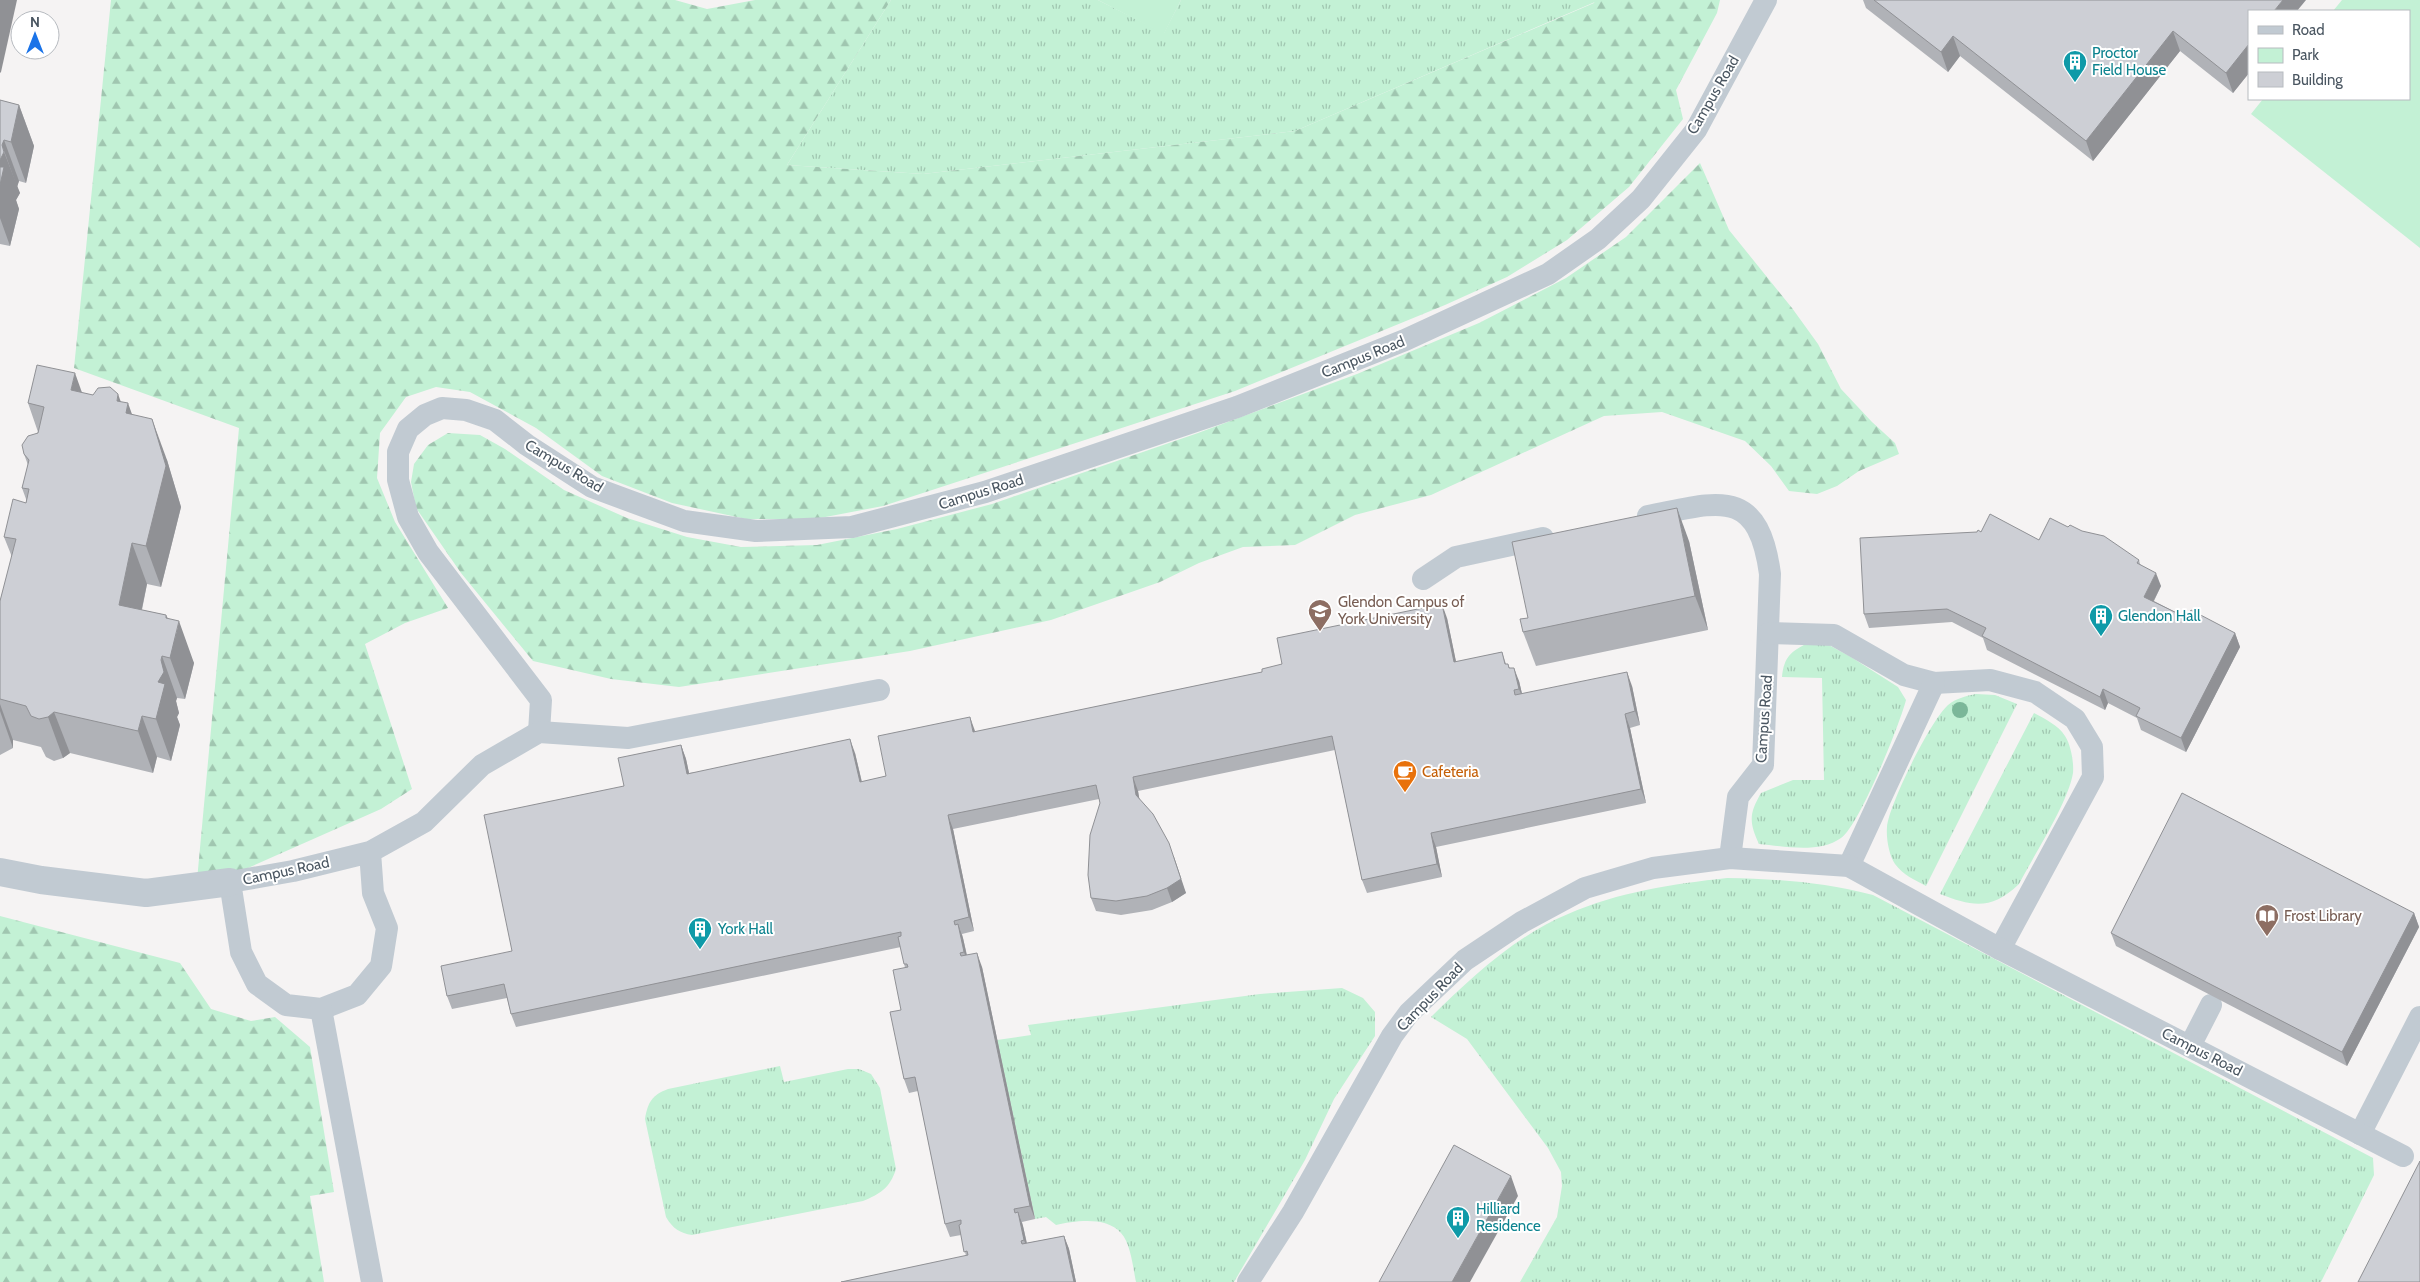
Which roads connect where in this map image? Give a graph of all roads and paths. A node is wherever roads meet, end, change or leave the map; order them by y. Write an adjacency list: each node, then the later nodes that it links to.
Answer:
1 (1766, 0): 8 (lane, Campus Road)
2 (1626, 520): 5 (lane, Campus Road)
3 (1563, 533): 4 (lane)
4 (1423, 579)
5 (1769, 633): 6 (lane); 10 (lane, Campus Road)
6 (1934, 683): 11 (lane); 14 (lane)
7 (879, 690): 8 (lane)
8 (539, 732): 9 (lane, Campus Road)
9 (370, 852): 13 (lane, Campus Road); 16 (lane, Campus Road)
10 (1730, 858): 11 (lane, Campus Road); 22 (lane, Campus Road)
11 (1850, 866): 14 (lane, Campus Road)
12 (0, 872): 13 (street)
13 (230, 882): 16 (lane, Campus Road)
14 (2000, 949): 18 (lane, Campus Road)
15 (2211, 1005): 18 (lane)
16 (321, 1009): 21 (lane)
17 (2420, 1017): 19 (lane)
18 (2190, 1046): 19 (lane, Campus Road)
19 (2360, 1134): 20 (lane, Campus Road)
20 (2403, 1156)
21 (372, 1282)
22 (1248, 1282)

